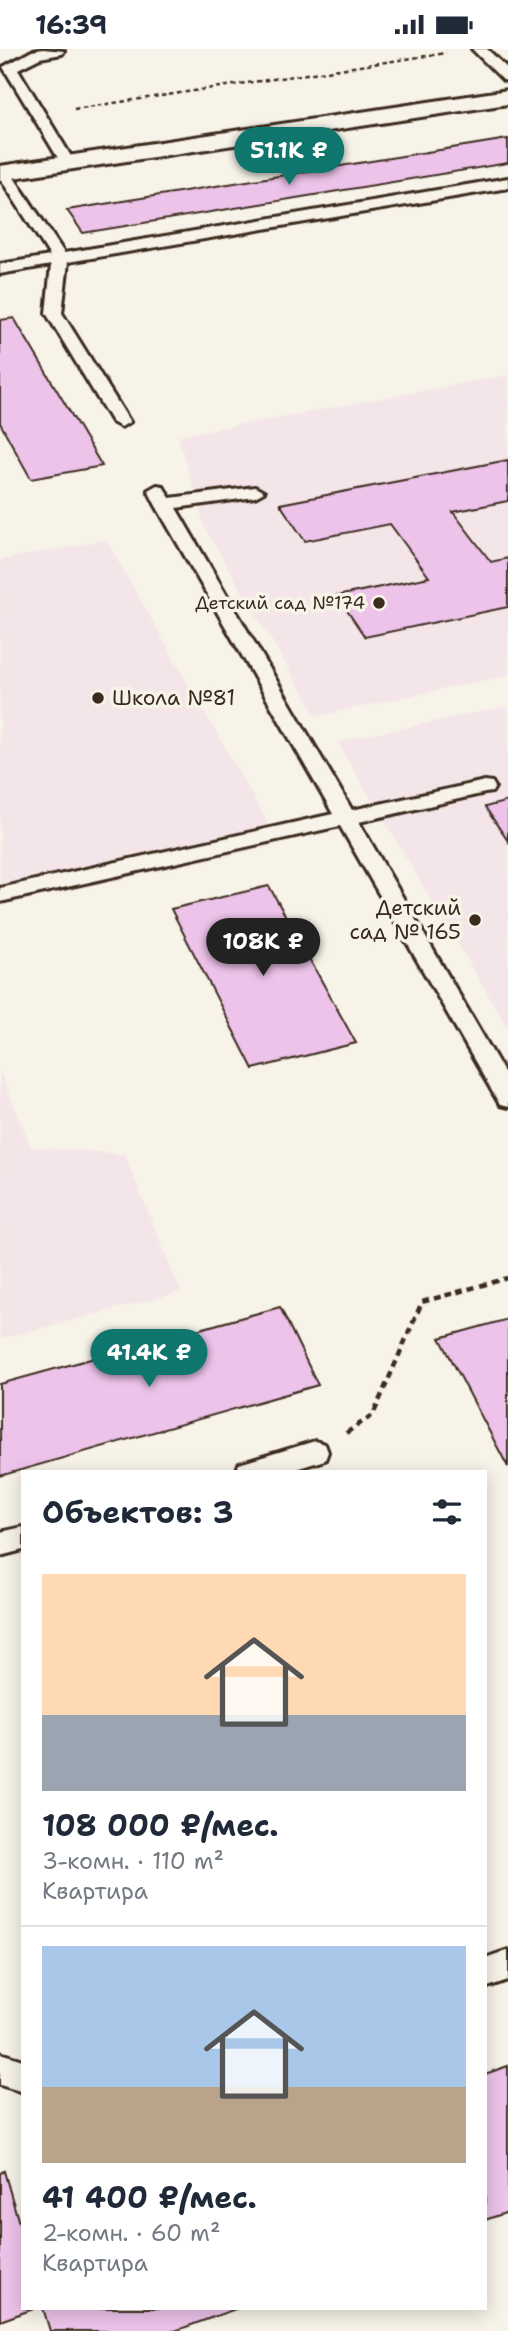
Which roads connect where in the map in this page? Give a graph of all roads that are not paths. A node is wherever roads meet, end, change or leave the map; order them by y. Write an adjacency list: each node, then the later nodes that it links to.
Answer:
1 (74, 49): 3 (lane)
2 (479, 49): 4 (lane)
3 (57, 50): 6 (lane)
4 (508, 78)
5 (508, 97): 6 (street)
6 (68, 163): 7 (street)
7 (2, 173): 9 (lane)
8 (508, 183): 9 (lane)
9 (60, 259): 10 (lane); 11 (lane)
10 (0, 269)
11 (121, 422)
12 (255, 492): 14 (lane)
13 (485, 787): 14 (lane)
14 (345, 819): 15 (lane); 16 (lane)
15 (0, 895)
16 (508, 1099)
17 (315, 1452): 18 (lane)
18 (256, 1470)
19 (21, 1539): 20 (lane)
20 (0, 1544)
21 (508, 1965): 22 (lane)
22 (487, 1972)
23 (0, 2069): 24 (lane)
24 (21, 2075)

